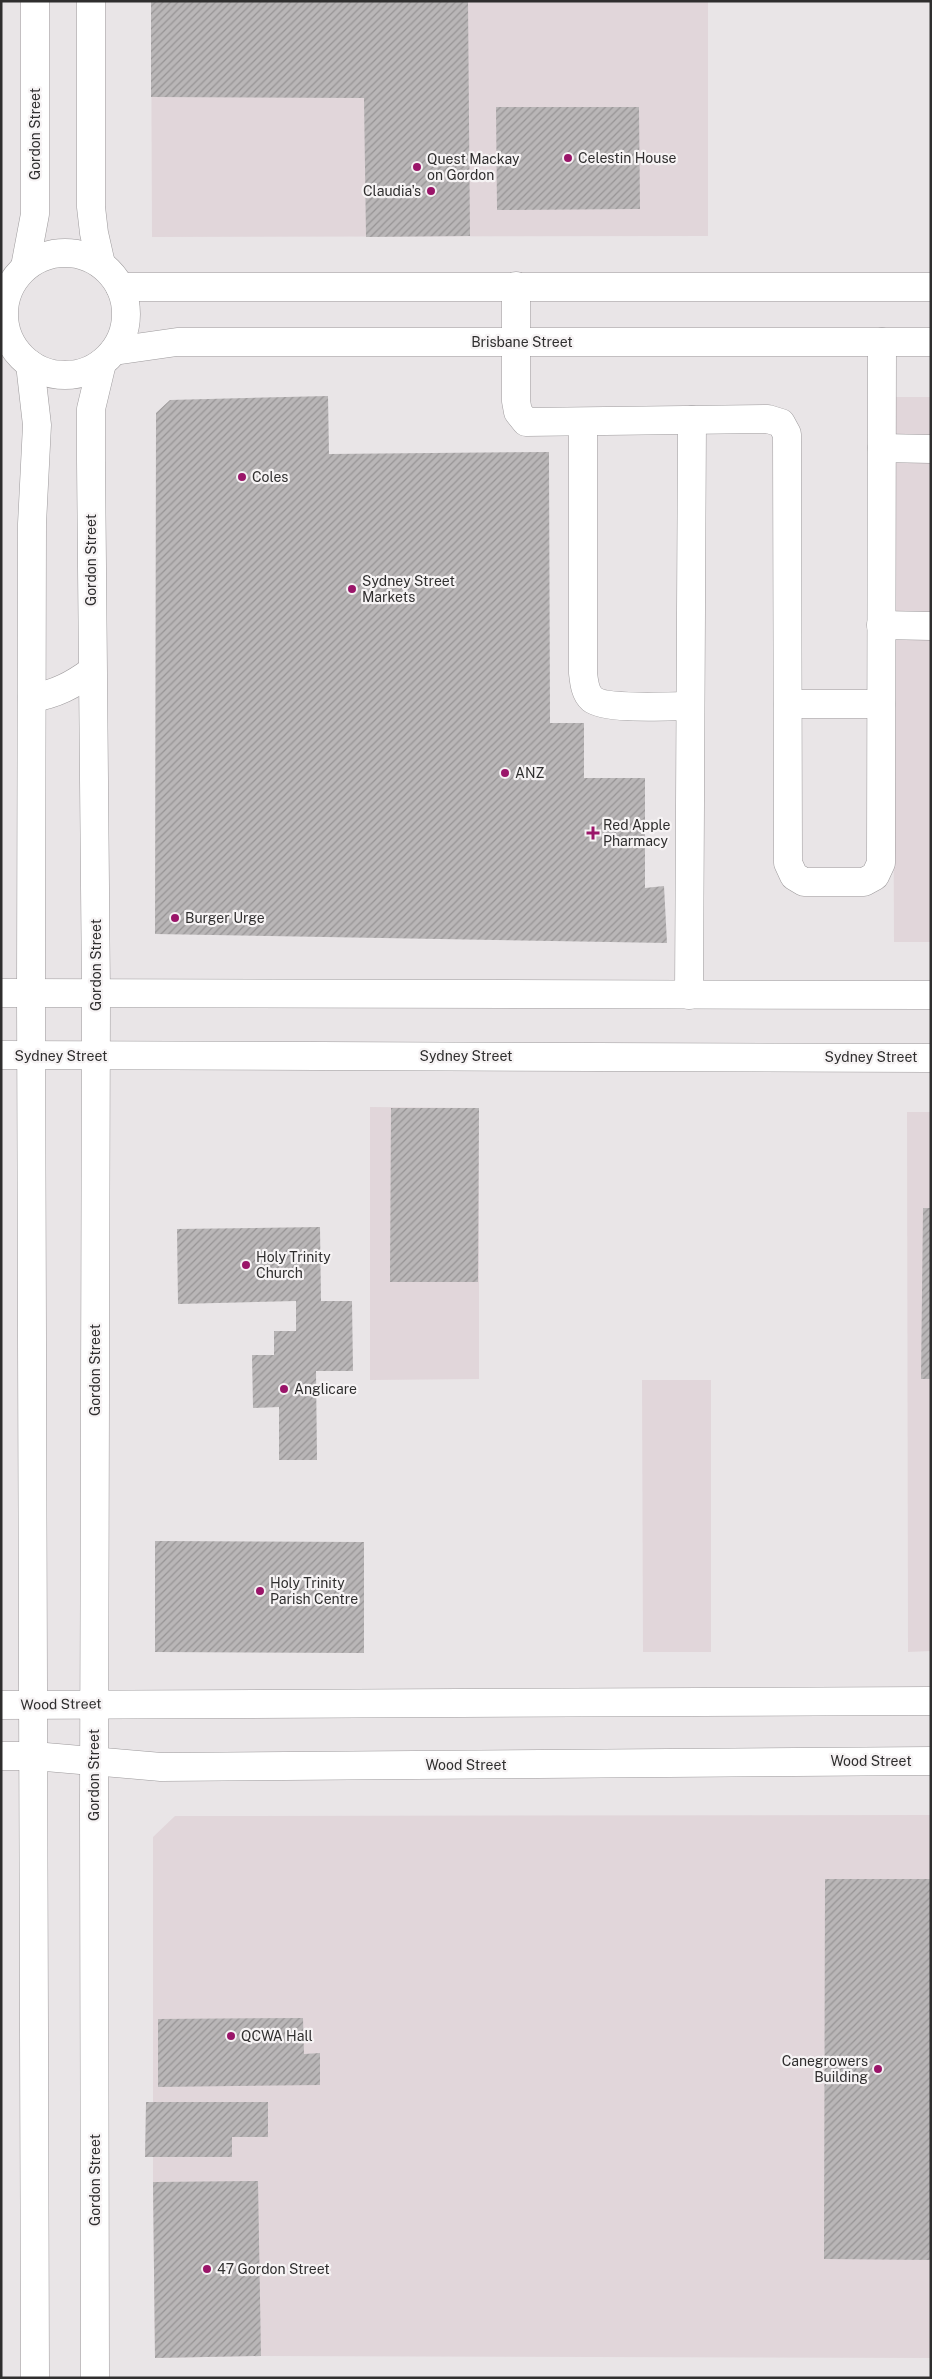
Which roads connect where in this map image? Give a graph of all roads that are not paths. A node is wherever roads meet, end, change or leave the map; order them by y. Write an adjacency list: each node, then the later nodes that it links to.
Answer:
1 (35, 1): 4 (street, Gordon Street)
2 (91, 1): 3 (street)
3 (101, 264): 4 (street); 6 (street)
4 (13, 278): 11 (street)
5 (516, 286): 6 (street); 7 (street); 8 (street)
6 (120, 287): 12 (street)
7 (931, 287)
8 (516, 342): 9 (street, Brisbane Street); 12 (street, Brisbane Street); 14 (street)
9 (882, 342): 10 (street, Brisbane Street); 15 (street)
10 (931, 342)
11 (16, 357): 12 (street); 20 (street)
12 (108, 357): 19 (street, Gordon Street)
13 (692, 420): 14 (street); 21 (street); 23 (street)
14 (583, 422): 23 (street)
15 (882, 448): 16 (street); 17 (street)
16 (931, 449)
17 (881, 626): 18 (street); 22 (street)
18 (931, 626)
19 (92, 671): 20 (street); 26 (street, Gordon Street)
20 (32, 698): 25 (street)
21 (788, 704): 22 (street); 22 (street)
22 (881, 704)
23 (690, 706): 27 (street)
24 (1, 993): 25 (street)
25 (31, 993): 26 (street); 30 (street)
26 (96, 993): 27 (street); 31 (street, Gordon Street)
27 (689, 995): 28 (street)
28 (931, 995)
29 (1, 1055): 30 (street, Sydney Street)
30 (32, 1055): 31 (street, Sydney Street); 34 (street)
31 (96, 1056): 32 (street, Sydney Street); 35 (street, Gordon Street)
32 (931, 1058)
33 (931, 1701): 35 (street, Wood Street)
34 (33, 1704): 35 (street, Wood Street); 36 (street, Wood Street); 38 (street)
35 (95, 1704): 39 (street, Gordon Street)
36 (1, 1705)
37 (1, 1756): 38 (street, Wood Street)
38 (34, 1756): 39 (street, Wood Street); 41 (street)
39 (94, 1761): 40 (street, Wood Street); 42 (street, Gordon Street)
40 (931, 1761)
41 (34, 2378)
42 (95, 2378)

